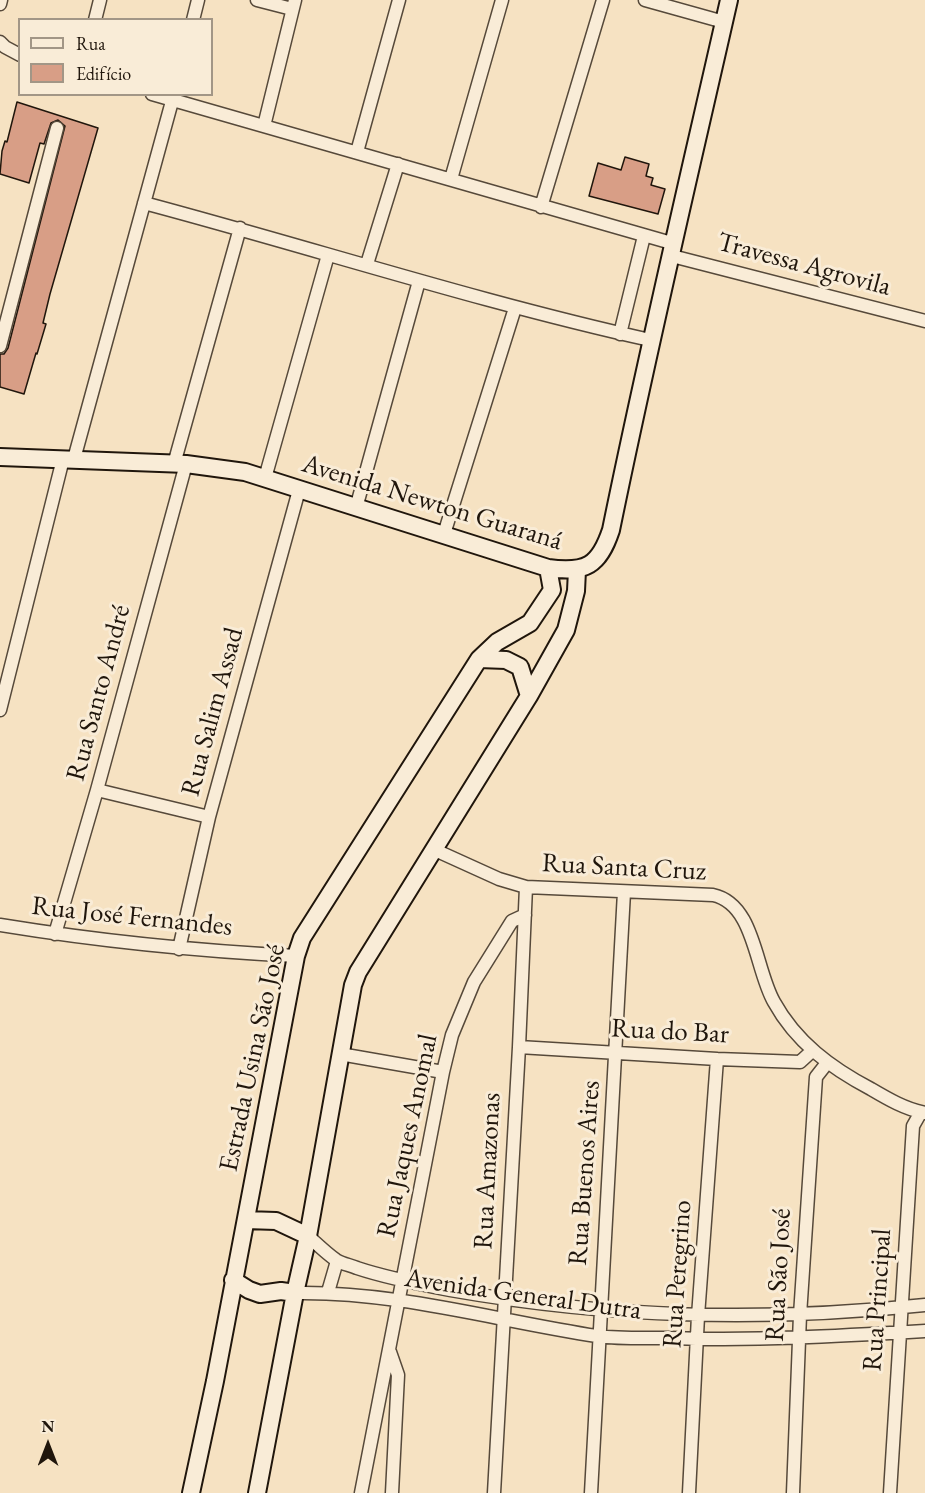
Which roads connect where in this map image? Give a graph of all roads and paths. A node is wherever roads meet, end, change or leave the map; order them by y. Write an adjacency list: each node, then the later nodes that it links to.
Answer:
1 (1, 0): 10 (street)
2 (100, 0): 12 (street)
3 (198, 0): 13 (street)
4 (257, 0): 11 (street)
5 (399, 0): 20 (street)
6 (502, 0): 22 (street)
7 (603, 0): 24 (street)
8 (645, 0): 14 (street)
9 (729, 0): 14 (main road, Avenida Newton Guaraná)
10 (0, 4)
11 (293, 4): 18 (street)
12 (96, 18)
13 (194, 18)
14 (724, 22): 27 (main road, Avenida Newton Guaraná)
15 (0, 42): 16 (street)
16 (18, 54)
17 (173, 98): 18 (street, Travessa Agrovila); 23 (street)
18 (264, 126): 20 (street, Travessa Agrovila)
19 (57, 128): 32 (street)
20 (357, 152): 21 (street, Travessa Agrovila)
21 (398, 164): 22 (street, Travessa Agrovila); 29 (street)
22 (451, 179): 24 (street, Travessa Agrovila)
23 (144, 203): 25 (street); 38 (street)
24 (541, 207): 26 (street, Travessa Agrovila)
25 (240, 228): 28 (street); 39 (street, Rua Santo André)
26 (644, 236): 27 (street, Travessa Agrovila); 34 (street)
27 (673, 250): 33 (street, Travessa Agrovila); 35 (main road, Avenida Newton Guaraná)
28 (328, 255): 29 (street); 40 (street)
29 (367, 264): 30 (street)
30 (419, 281): 31 (street); 42 (street)
31 (515, 308): 34 (street); 43 (street)
32 (5, 311): 36 (street)
33 (925, 321)
34 (620, 334): 35 (street)
35 (650, 340): 45 (main road, Avenida Newton Guaraná)
36 (0, 346)
37 (0, 457): 38 (main road, Avenida Newton Guaraná)
38 (68, 459): 39 (main road, Avenida Newton Guaraná); 48 (street)
39 (180, 464): 40 (main road, Avenida Newton Guaraná); 49 (street, Rua Santo André)
40 (266, 478): 41 (main road, Avenida Newton Guaraná)
41 (299, 490): 42 (main road, Avenida Newton Guaraná); 50 (street, Rua Salim Assad)
42 (356, 508): 43 (main road, Avenida Newton Guaraná)
43 (444, 534): 44 (main road, Avenida Newton Guaraná)
44 (548, 568): 45 (main road, Avenida Newton Guaraná); 46 (main road, Estrada Usina São José)
45 (577, 570): 47 (main road)
46 (479, 659): 47 (main road); 58 (main road, Estrada Usina São José)
47 (529, 696): 51 (main road)
48 (0, 710)
49 (97, 790): 50 (street); 56 (street, Rua Santo André)
50 (209, 817): 57 (street, Rua Salim Assad)
51 (435, 850): 52 (street, Rua Santa Cruz); 62 (main road)
52 (526, 887): 53 (street, Rua Santa Cruz); 54 (street, Rua Amazonas)
53 (624, 892): 60 (street, Rua Santa Cruz); 61 (street, Rua Buenos Aires)
54 (525, 915): 59 (street, Rua Amazonas); 65 (street, Rua Jaques Anomal)
55 (0, 925): 56 (street, Rua José Fernandes)
56 (56, 934): 57 (street, Rua José Fernandes)
57 (179, 949): 58 (street, Rua José Fernandes)
58 (296, 956): 67 (main road, Estrada Usina São José)
59 (519, 1047): 61 (street, Rua do Bar); 74 (street, Rua Amazonas)
60 (812, 1051): 63 (street, Rua do Bar); 64 (street, Rua Santa Cruz)
61 (617, 1053): 63 (street, Rua do Bar); 78 (street, Rua Buenos Aires)
62 (340, 1054): 65 (street); 68 (main road)
63 (717, 1059): 80 (street, Rua Peregrino)
64 (827, 1063): 66 (street, Rua Santa Cruz); 79 (street, Rua São José)
65 (443, 1072): 71 (street, Rua Jaques Anomal)
66 (923, 1112): 77 (street, Rua Principal)
67 (246, 1220): 68 (main road); 70 (main road, Estrada Usina São José)
68 (308, 1236): 69 (street, Avenida General Dutra); 73 (main road)
69 (337, 1261): 71 (street, Avenida General Dutra); 72 (street)
70 (233, 1280): 73 (main road); 88 (main road, Estrada Usina São José)
71 (403, 1281): 74 (street, Avenida General Dutra); 75 (street, Rua Jaques Anomal)
72 (328, 1292): 73 (street, Avenida General Dutra); 75 (street, Avenida General Dutra)
73 (295, 1293): 89 (main road)
74 (505, 1299): 78 (street, Avenida General Dutra); 81 (street, Rua Amazonas)
75 (399, 1301): 81 (street, Avenida General Dutra); 87 (street, Rua Jaques Anomal)
76 (925, 1305): 77 (street, Avenida General Dutra)
77 (902, 1307): 79 (street, Avenida General Dutra); 83 (street, Rua Principal)
78 (601, 1310): 80 (street, Avenida General Dutra); 84 (street, Rua Buenos Aires)
79 (800, 1315): 80 (street, Avenida General Dutra); 85 (street, Rua São José)
80 (698, 1316): 86 (street, Rua Peregrino)
81 (504, 1319): 84 (street, Avenida General Dutra); 92 (street, Rua Amazonas)
82 (925, 1331): 83 (street, Avenida General Dutra)
83 (900, 1333): 85 (street, Avenida General Dutra); 96 (street, Rua Principal)
84 (600, 1336): 86 (street, Avenida General Dutra); 93 (street, Rua Buenos Aires)
85 (799, 1338): 86 (street, Avenida General Dutra); 95 (street, Rua São José)
86 (697, 1339): 94 (street, Rua Peregrino)
87 (390, 1351): 90 (street, Rua Jaques Anomal); 91 (street)
88 (191, 1493)
89 (257, 1493)
90 (361, 1493)
91 (392, 1493)
92 (494, 1493)
93 (591, 1493)
94 (689, 1493)
95 (793, 1493)
96 (890, 1493)

